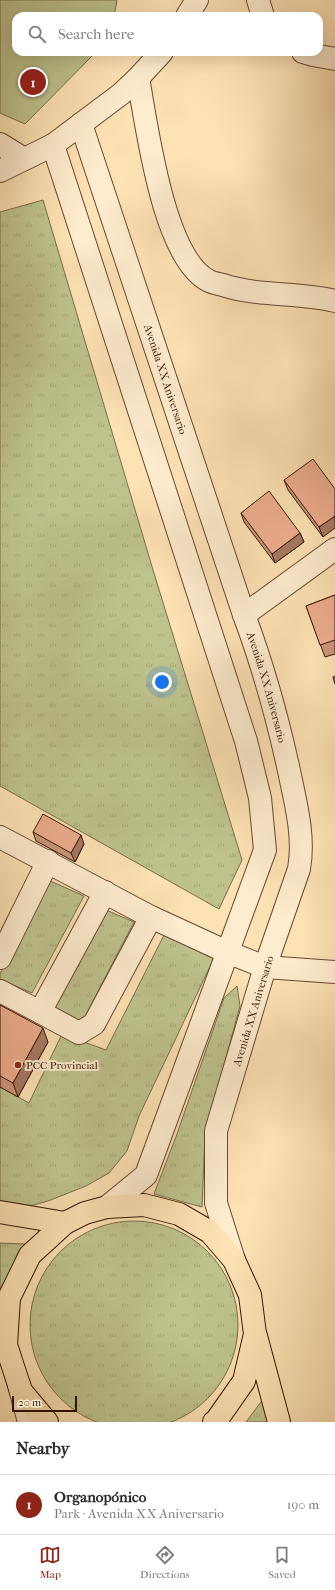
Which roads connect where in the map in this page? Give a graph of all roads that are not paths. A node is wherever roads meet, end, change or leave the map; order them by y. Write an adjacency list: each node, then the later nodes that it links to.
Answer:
1 (198, 0): 3 (street)
2 (258, 0): 4 (street)
3 (190, 12)
4 (262, 12)
5 (158, 56): 8 (street)
6 (318, 56): 7 (street)
7 (335, 59)
8 (138, 78): 9 (street); 14 (street)
9 (81, 124): 11 (street); 16 (street, Avenida XX Aniversario)
10 (0, 144): 12 (street)
11 (53, 145): 12 (street); 21 (street, Avenida XX Aniversario)
12 (24, 159): 13 (street)
13 (0, 171)
14 (335, 301)
15 (335, 549): 16 (street)
16 (244, 615): 23 (street, Avenida XX Aniversario)
17 (0, 837): 18 (street)
18 (48, 861): 19 (street); 22 (street)
19 (105, 892): 20 (street); 26 (street)
20 (151, 917): 21 (street); 26 (street)
21 (227, 952): 23 (street); 27 (street, Avenida XX Aniversario)
22 (0, 958)
23 (265, 967): 24 (street); 30 (street, Avenida XX Aniversario)
24 (335, 972)
25 (0, 991): 26 (street)
26 (40, 1012)
27 (107, 1207): 29 (main road, Avenida XX Aniversario); 30 (main road, Avenida XX Aniversario)
28 (0, 1212): 29 (main road)
29 (65, 1223): 32 (main road, Avenida XX Aniversario)
30 (234, 1260): 31 (main road, Avenida XX Aniversario)
31 (255, 1334): 36 (main road, Avenida XX Aniversario); 37 (main road, Avenida XX Aniversario)
32 (3, 1339): 33 (main road, Avenida XX Aniversario)
33 (18, 1382): 34 (street); 35 (main road, Avenida XX Aniversario)
34 (28, 1422)
35 (47, 1422)
36 (214, 1422)
37 (279, 1422)

